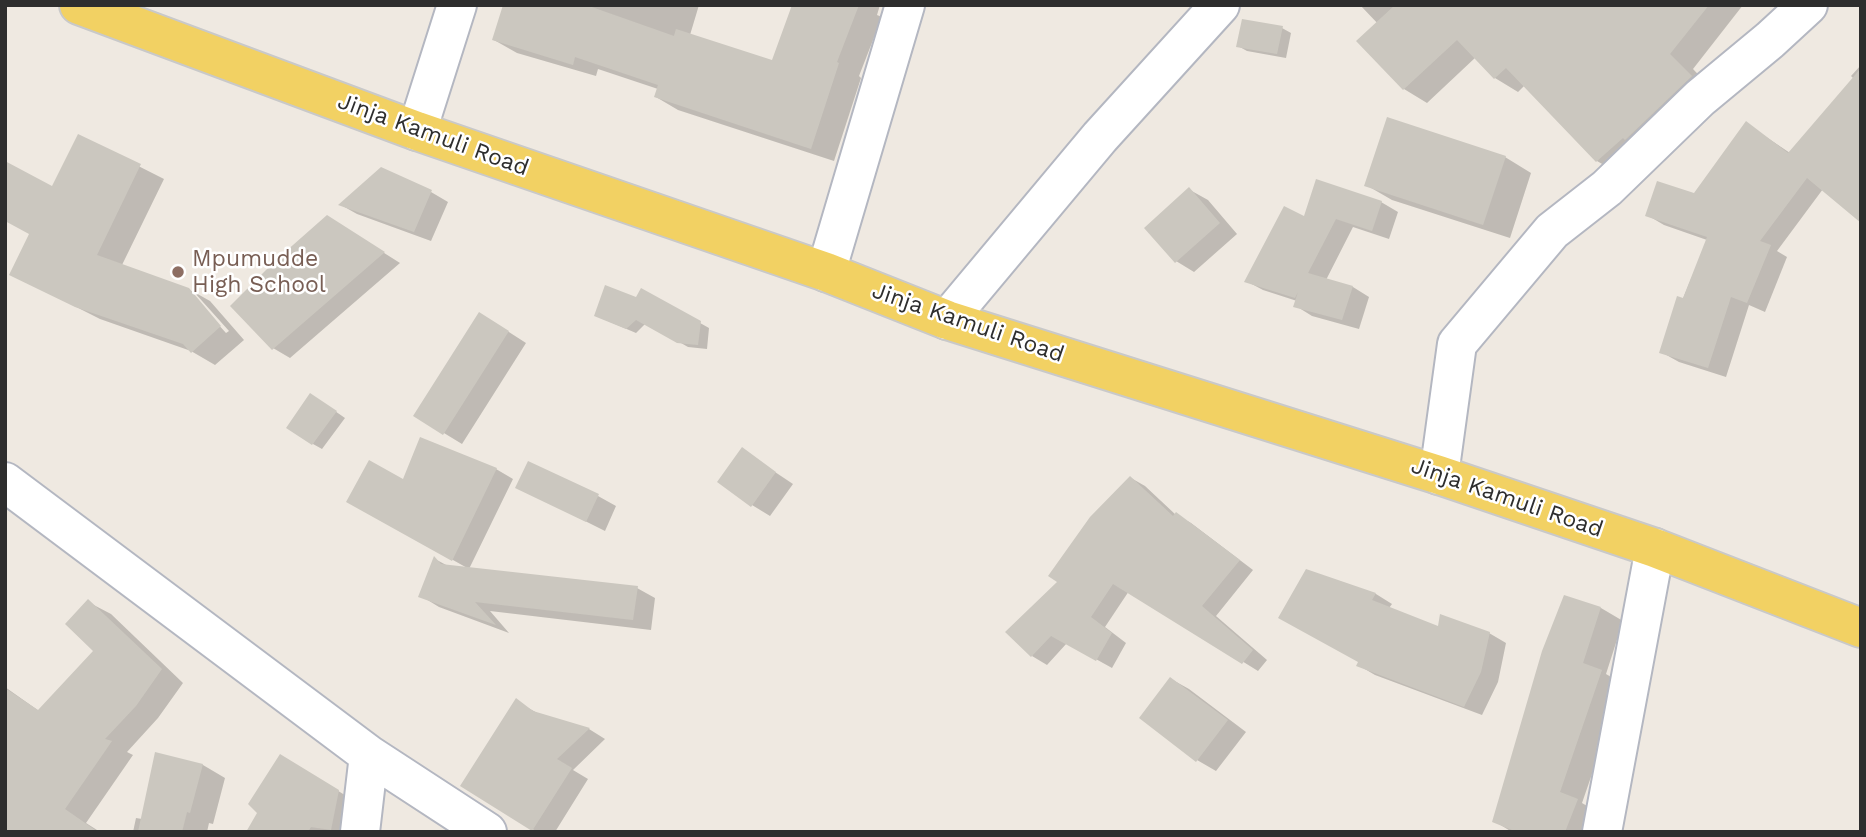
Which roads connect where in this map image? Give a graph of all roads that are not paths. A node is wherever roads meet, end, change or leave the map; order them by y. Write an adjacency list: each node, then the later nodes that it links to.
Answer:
1 (79, 5): 6 (main road, Jinja Kamuli Road)
2 (457, 5): 6 (street)
3 (905, 5): 7 (street)
4 (1220, 5): 8 (street)
5 (1808, 5): 9 (street)
6 (417, 131): 7 (main road, Jinja Kamuli Road)
7 (826, 272): 8 (main road, Jinja Kamuli Road)
8 (947, 320): 9 (main road, Jinja Kamuli Road)
9 (1439, 475): 11 (main road, Jinja Kamuli Road)
10 (5, 482): 13 (street)
11 (1656, 548): 12 (main road, Jinja Kamuli Road); 16 (street)
12 (1861, 628)
13 (369, 755): 14 (street); 15 (street)
14 (360, 832)
15 (487, 832)
16 (1602, 832)

